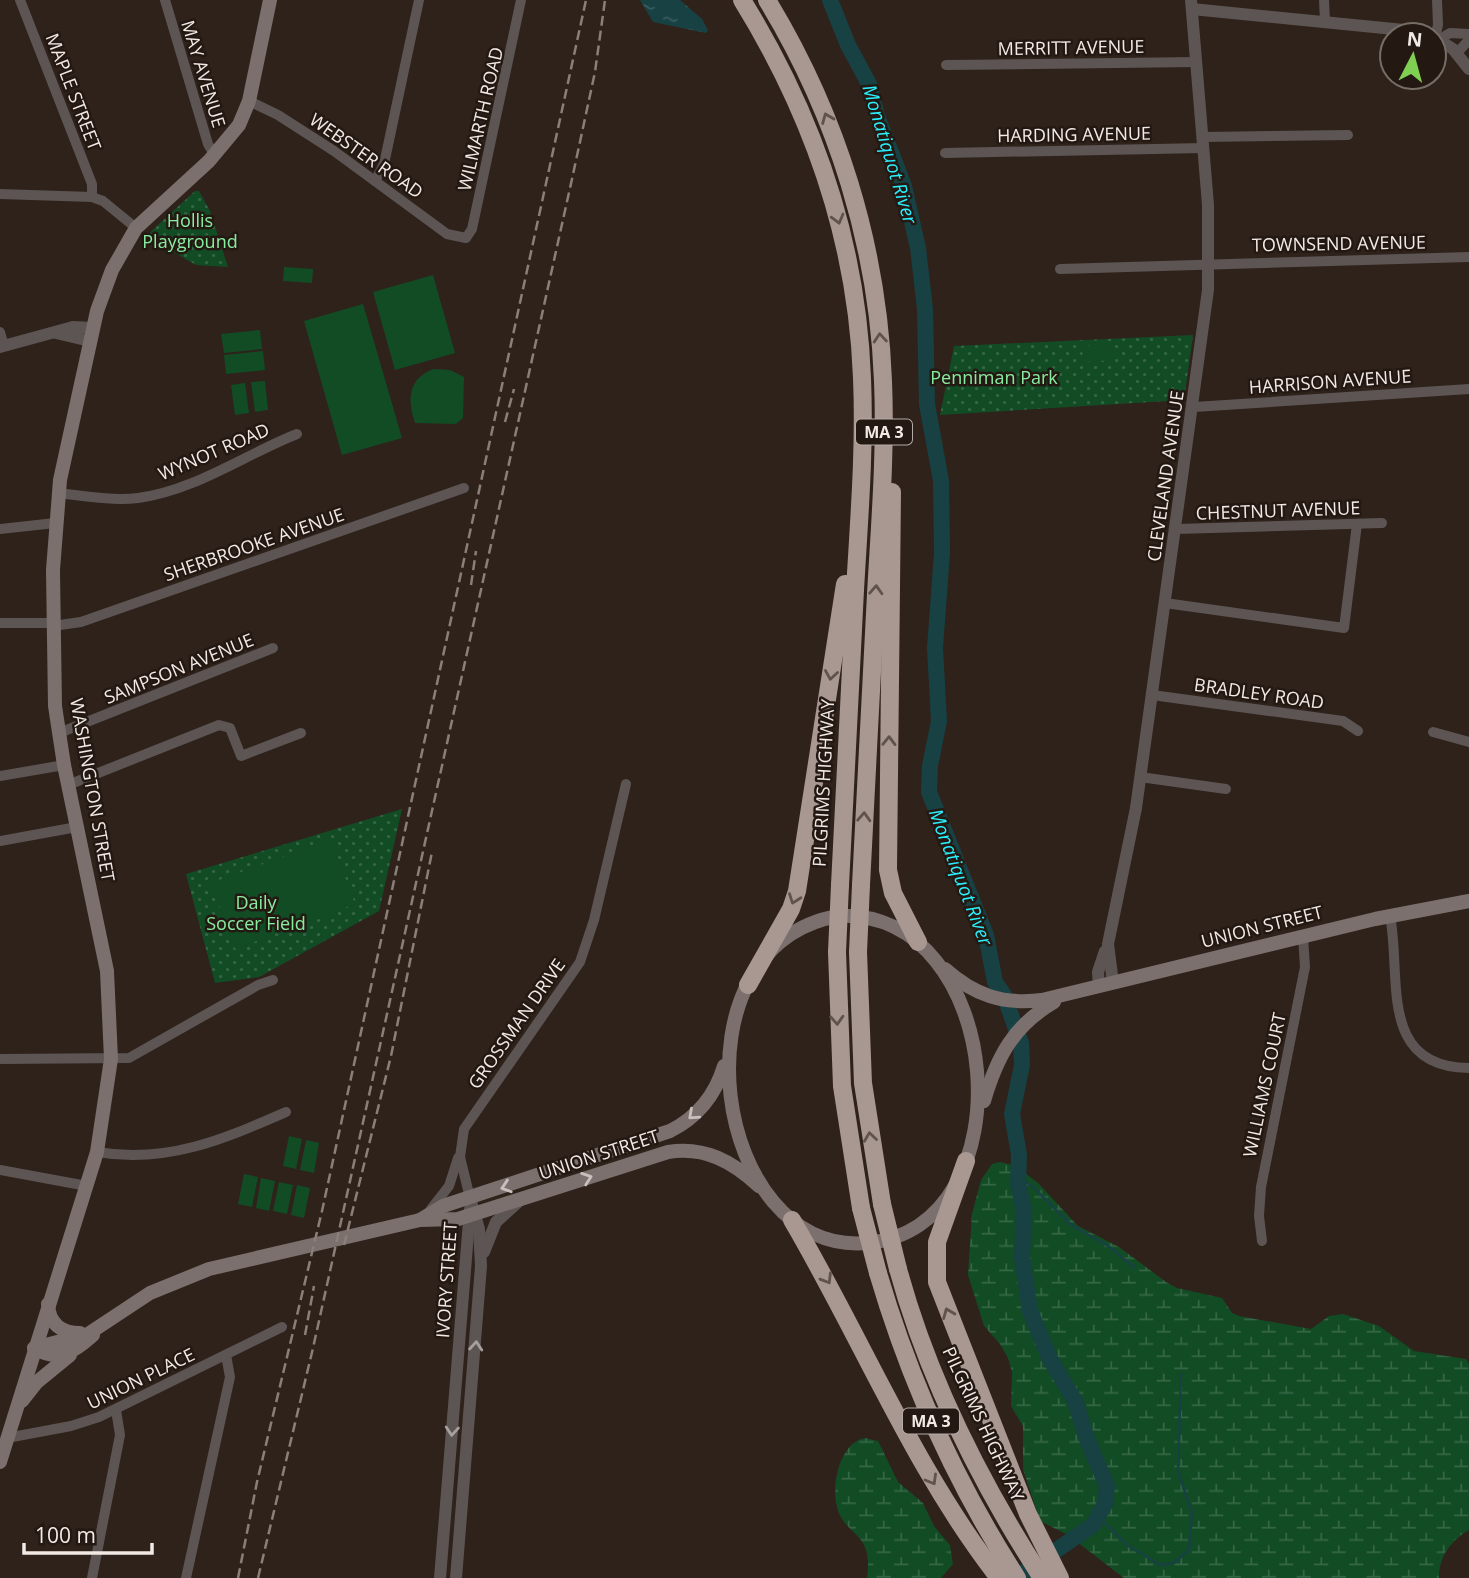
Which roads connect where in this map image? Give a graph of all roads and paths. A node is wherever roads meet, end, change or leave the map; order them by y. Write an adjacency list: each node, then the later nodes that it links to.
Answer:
1 (20, 0): 29 (street, MAPLE STREET)
2 (165, 0): 26 (street, MAY AVENUE)
3 (270, 0): 22 (main road, WASHINGTON STREET)
4 (419, 0): 27 (street)
5 (521, 0): 31 (street, WILMARTH ROAD)
6 (742, 0): 42 (highway, PILGRIMS HIGHWAY / MA 3, one-way to 42)
7 (767, 0): 38 (highway, PILGRIMS HIGHWAY / MA 3, one-way to 7)
8 (1324, 0): 11 (street)
9 (1437, 0): 12 (street)
10 (1192, 5): 11 (street); 19 (street, CLEVELAND AVENUE)
11 (1325, 21): 13 (street)
12 (1438, 21)
13 (1378, 29)
14 (1448, 34): 15 (street)
15 (1469, 34)
16 (1469, 40): 18 (street)
17 (1448, 46): 18 (street)
18 (1457, 53): 21 (street)
19 (1197, 62): 20 (street, MERRITT AVENUE); 24 (street, CLEVELAND AVENUE)
20 (946, 65)
21 (1469, 69)
22 (249, 101): 26 (main road, WASHINGTON STREET); 27 (street, WEBSTER ROAD)
23 (1348, 135): 24 (street, HARDING AVENUE)
24 (1203, 142): 25 (street, HARDING AVENUE); 33 (street, CLEVELAND AVENUE)
25 (945, 153)
26 (215, 156): 30 (main road, WASHINGTON STREET)
27 (375, 181): 31 (street, WEBSTER ROAD)
28 (0, 194): 29 (street)
29 (92, 197): 30 (street)
30 (136, 228): 36 (main road, WASHINGTON STREET)
31 (463, 239)
32 (1469, 257): 33 (street, TOWNSEND AVENUE)
33 (1209, 263): 34 (street, TOWNSEND AVENUE); 40 (street, CLEVELAND AVENUE)
34 (1060, 269)
35 (0, 332): 37 (street)
36 (92, 334): 37 (street); 44 (main road, WASHINGTON STREET)
37 (2, 347)
38 (883, 384): 71 (highway, one-way to 38); 108 (highway, PILGRIMS HIGHWAY / MA 3, one-way to 38, bridge)
39 (1469, 389): 40 (street, HARRISON AVENUE)
40 (1194, 407): 49 (street, CLEVELAND AVENUE)
41 (297, 434): 44 (street, WYNOT ROAD)
42 (860, 487): 73 (highway, one-way to 73); 107 (highway, PILGRIMS HIGHWAY / MA 3, one-way to 107, bridge)
43 (464, 488): 52 (street, SHERBROOKE AVENUE)
44 (58, 493): 45 (main road, WASHINGTON STREET)
45 (55, 523): 48 (street); 52 (main road, WASHINGTON STREET)
46 (1382, 523): 47 (street, CHESTNUT AVENUE)
47 (1357, 524): 49 (street, CHESTNUT AVENUE); 50 (street)
48 (0, 529)
49 (1176, 529): 50 (street, CLEVELAND AVENUE)
50 (1165, 603): 54 (street, CLEVELAND AVENUE)
51 (0, 622): 52 (street, SHERBROOKE AVENUE)
52 (53, 625): 57 (main road, WASHINGTON STREET)
53 (273, 648): 57 (street, SAMPSON AVENUE)
54 (1152, 695): 55 (street, BRADLEY ROAD); 62 (street, CLEVELAND AVENUE)
55 (1358, 731)
56 (1433, 732): 59 (street)
57 (59, 733): 60 (main road, WASHINGTON STREET)
58 (301, 733): 64 (street)
59 (1469, 742)
60 (64, 765): 61 (street); 64 (main road, WASHINGTON STREET)
61 (0, 776)
62 (1140, 777): 65 (street); 74 (street, CLEVELAND AVENUE)
63 (626, 784): 82 (street, GROSSMAN DRIVE)
64 (68, 785): 66 (main road, WASHINGTON STREET)
65 (1226, 789)
66 (77, 827): 67 (street); 78 (main road, WASHINGTON STREET)
67 (0, 841)
68 (1469, 901): 69 (main road, UNION STREET)
69 (1390, 916): 70 (main road, UNION STREET); 79 (street)
70 (1304, 936): 74 (main road, UNION STREET); 93 (street, WILLIAMS COURT)
71 (923, 948): 73 (main road, UNION STREET); 75 (main road, UNION STREET); 81 (main road)
72 (273, 981): 78 (street)
73 (748, 985): 76 (main road, UNION STREET)
74 (1106, 985): 75 (main road, UNION STREET)
75 (1065, 996): 81 (main road, UNION STREET)
76 (730, 1041): 87 (main road, UNION STREET, one-way to 87); 89 (main road)
77 (0, 1059): 78 (street)
78 (111, 1059): 83 (main road, WASHINGTON STREET)
79 (1469, 1068)
80 (286, 1112): 83 (street)
81 (976, 1130): 84 (main road)
82 (460, 1151): 87 (street, GROSSMAN DRIVE); 91 (street)
83 (97, 1152): 86 (main road, WASHINGTON STREET)
84 (966, 1161): 92 (main road); 108 (highway, one-way to 84)
85 (0, 1170): 86 (street)
86 (87, 1186): 96 (main road, WASHINGTON STREET)
87 (470, 1198): 90 (street, IVORY STREET); 91 (main road, UNION STREET)
88 (522, 1200): 89 (main road, UNION STREET, one-way to 89); 90 (main road, UNION STREET); 94 (street)
89 (776, 1203): 92 (main road)
90 (473, 1215): 91 (main road, UNION STREET); 94 (street, IVORY STREET); 95 (street, IVORY STREET)
91 (423, 1217): 97 (main road, UNION STREET)
92 (792, 1220): 107 (highway, one-way to 107)
93 (1262, 1241)
94 (481, 1266): 102 (street, IVORY STREET, one-way to 94)
95 (464, 1298): 102 (street); 111 (street, IVORY STREET, one-way to 111)
96 (48, 1302): 97 (main road); 99 (main road, WASHINGTON STREET)
97 (110, 1320): 99 (main road, UNION STREET); 100 (main road, UNION STREET)
98 (282, 1327): 101 (street, UNION PLACE)
99 (34, 1348): 100 (main road); 104 (main road, WASHINGTON STREET)
100 (74, 1352): 104 (main road, UNION STREET)
101 (226, 1355): 103 (street, UNION PLACE); 110 (street)
102 (473, 1380): 112 (street, IVORY STREET)
103 (116, 1410): 105 (street, UNION PLACE); 109 (street)
104 (15, 1411): 105 (main road, WASHINGTON STREET)
105 (4, 1439): 106 (main road, WASHINGTON STREET)
106 (0, 1462)
107 (998, 1568): 113 (highway, MA 3)
108 (1053, 1576)
109 (92, 1578)
110 (186, 1578)
111 (440, 1578)
112 (456, 1578)
113 (1017, 1578)

